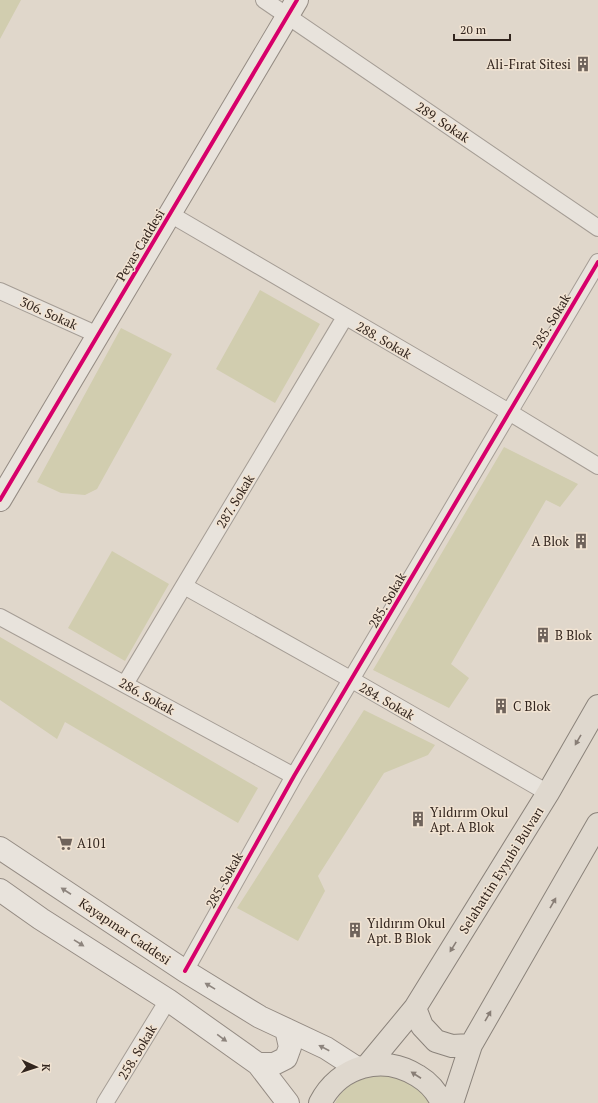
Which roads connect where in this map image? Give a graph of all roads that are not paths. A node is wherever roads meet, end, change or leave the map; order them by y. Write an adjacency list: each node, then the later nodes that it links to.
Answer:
1 (264, 0): 2 (street, 289. Sokak)
2 (292, 8): 3 (main road, Peyas Caddesi); 4 (street, 289. Sokak)
3 (170, 214): 7 (street, 288. Sokak); 8 (main road, Peyas Caddesi)
4 (598, 228)
5 (598, 262): 9 (street, 285. Sokak)
6 (0, 291): 8 (street, 306. Sokak)
7 (345, 317): 9 (street, 288. Sokak); 12 (street, 287. Sokak)
8 (98, 335): 11 (main road, Peyas Caddesi)
9 (509, 412): 10 (street, 288. Sokak); 14 (street, 285. Sokak)
10 (598, 466)
11 (0, 500)
12 (184, 586): 14 (street, 284. Sokak); 15 (street, 287. Sokak)
13 (0, 617): 15 (street, 286. Sokak)
14 (352, 680): 17 (street, 285. Sokak); 18 (street, 284. Sokak)
15 (125, 684): 17 (street, 286. Sokak)
16 (598, 706): 18 (main road, Selahattin Eyyubi Bulvarı, one-way to 18)
17 (294, 776): 22 (street, 285. Sokak)
18 (548, 793): 24 (main road, Selahattin Eyyubi Bulvarı, one-way to 24)
19 (598, 824): 26 (main road, one-way to 19)
20 (0, 848): 22 (main road, Kayapınar Caddesi, one-way to 20)
21 (0, 890): 23 (main road, one-way to 23)
22 (185, 971): 25 (main road, Kayapınar Caddesi, one-way to 22)
23 (168, 1000): 27 (main road, one-way to 27); 29 (street, 258. Sokak)
24 (415, 1008): 26 (main road); 28 (main road, Selahattin Eyyubi Bulvarı)
25 (286, 1030): 27 (main road); 28 (main road, Kayapınar Caddesi, one-way to 25)
26 (471, 1045): 33 (main road)
27 (258, 1064): 30 (main road)
28 (362, 1067): 31 (main road); 32 (main road, one-way to 28)
29 (105, 1103)
30 (288, 1103)
31 (320, 1103)
32 (442, 1103)
33 (452, 1103)

